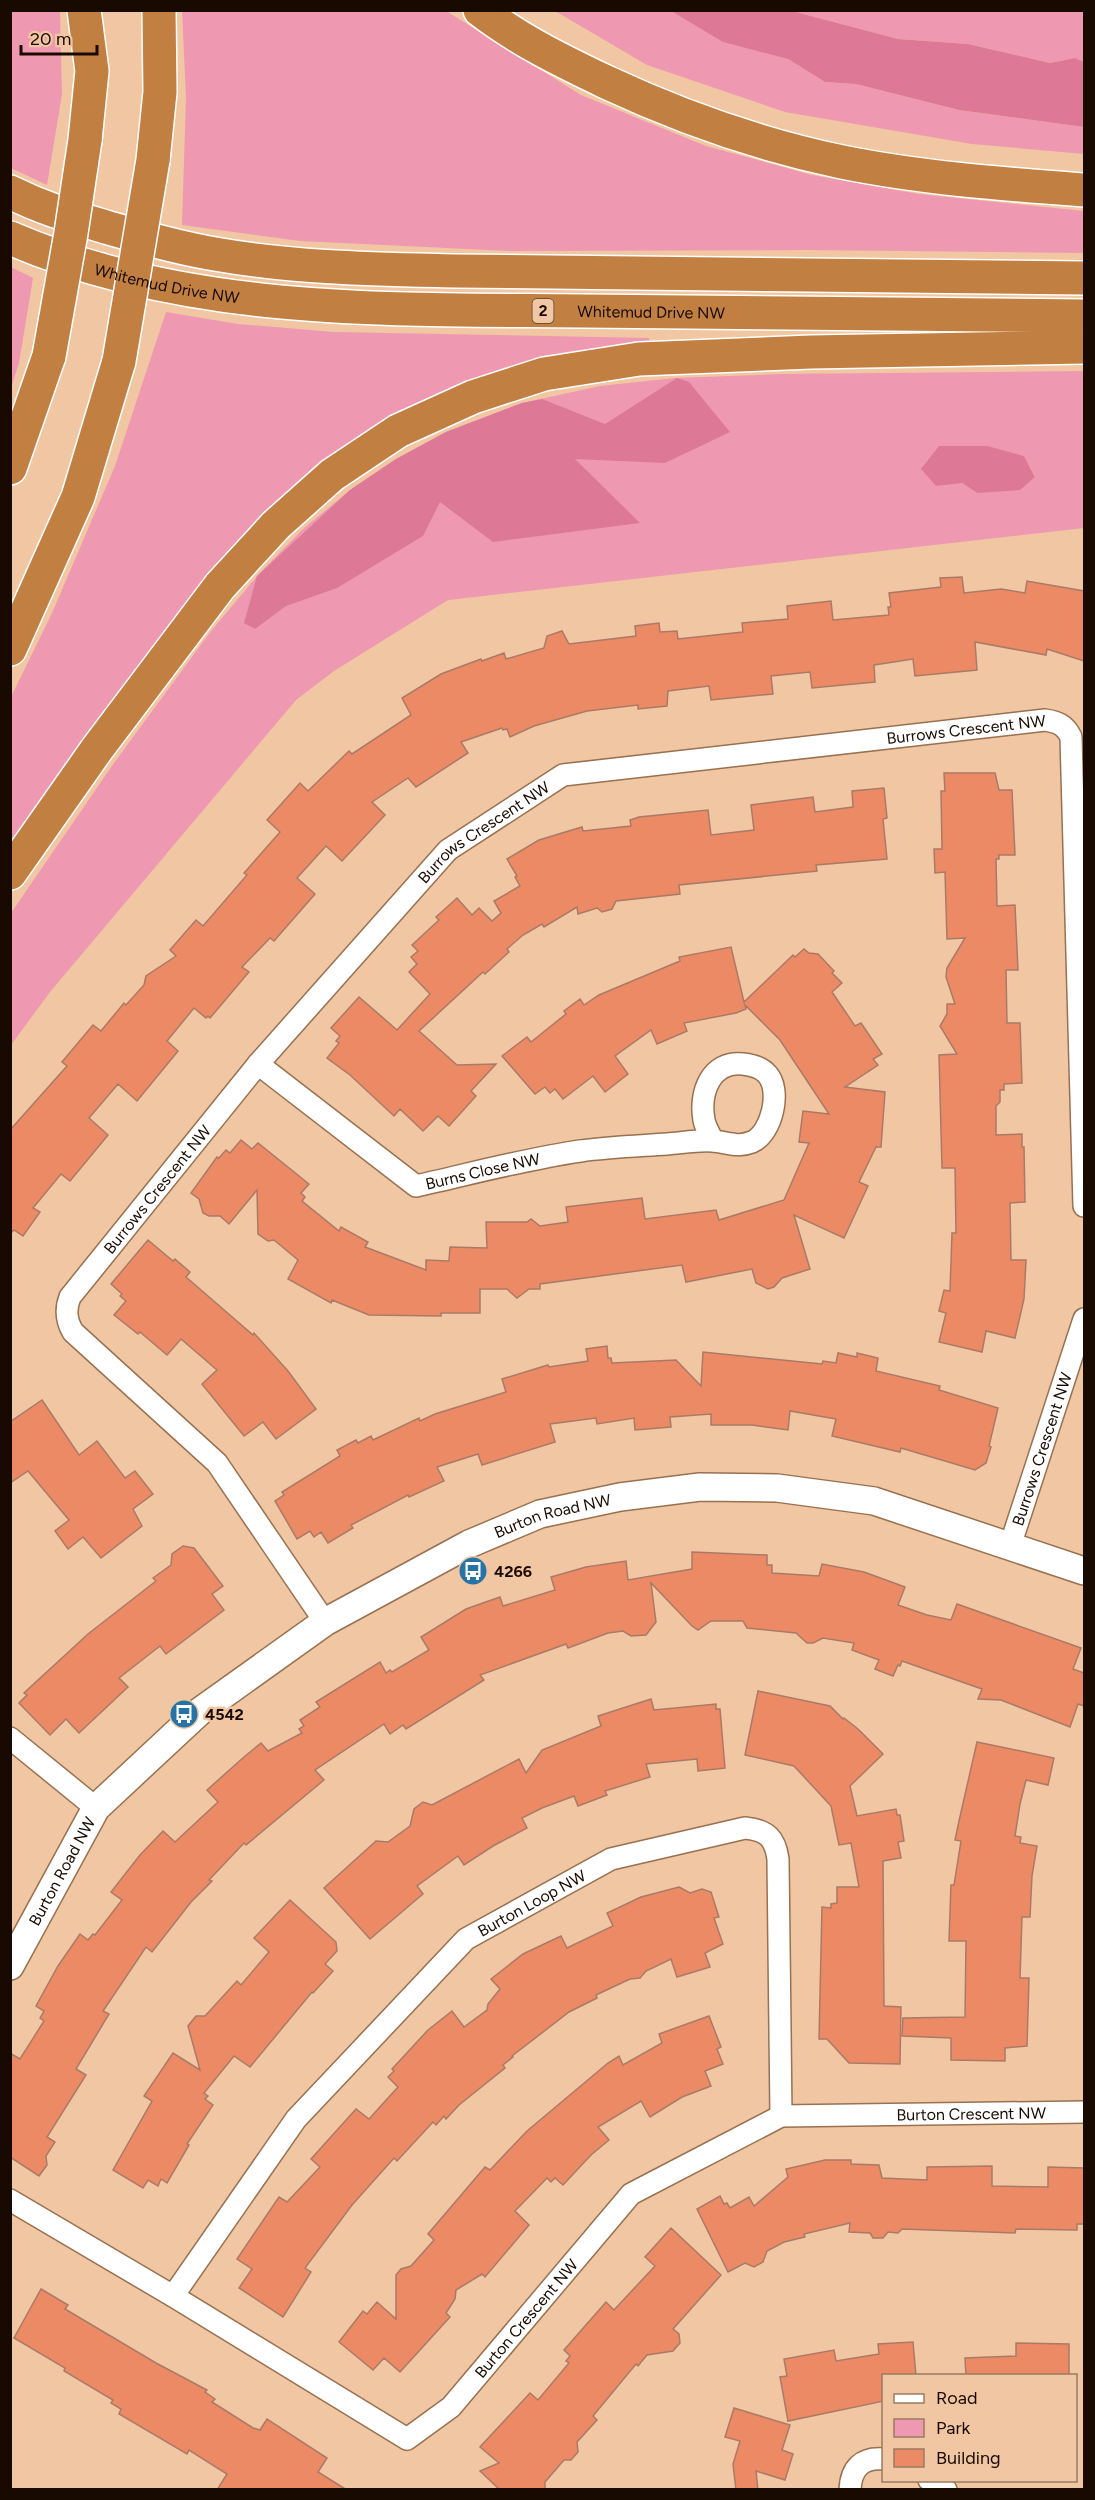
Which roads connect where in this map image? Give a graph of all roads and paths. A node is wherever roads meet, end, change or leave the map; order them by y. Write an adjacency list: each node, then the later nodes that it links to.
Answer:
1 (84, 10): 10 (highway, bridge)
2 (159, 10): 11 (highway, bridge)
3 (480, 10): 4 (highway)
4 (1084, 190)
5 (10, 192): 7 (highway)
6 (10, 238): 8 (highway, Whitemud Drive NW / 2)
7 (1084, 278)
8 (1084, 316)
9 (1084, 347): 12 (highway)
10 (10, 468)
11 (10, 650)
12 (10, 873)
13 (258, 1064): 14 (street, Burns Close NW); 15 (street, Burrows Crescent NW); 19 (street, Burrows Crescent NW)
14 (713, 1141)
15 (1084, 1206)
16 (1084, 1319): 17 (street, Burrows Crescent NW)
17 (1010, 1546): 18 (street, Burton Road NW); 19 (street, Burton Road NW)
18 (1084, 1571)
19 (325, 1622): 21 (street, Burton Road NW)
20 (10, 1738): 21 (street, Burton Road NW)
21 (96, 1808): 22 (street, Burton Road NW)
22 (10, 1965)
23 (1084, 2112): 24 (street, Burton Crescent NW)
24 (781, 2116): 26 (street, Burton Crescent NW); 26 (street, Burton Loop NW)
25 (10, 2200): 26 (street, Burton Crescent NW)
26 (173, 2296)
27 (882, 2459): 29 (street)
28 (931, 2482): 30 (street)
29 (850, 2490)
30 (945, 2490)

